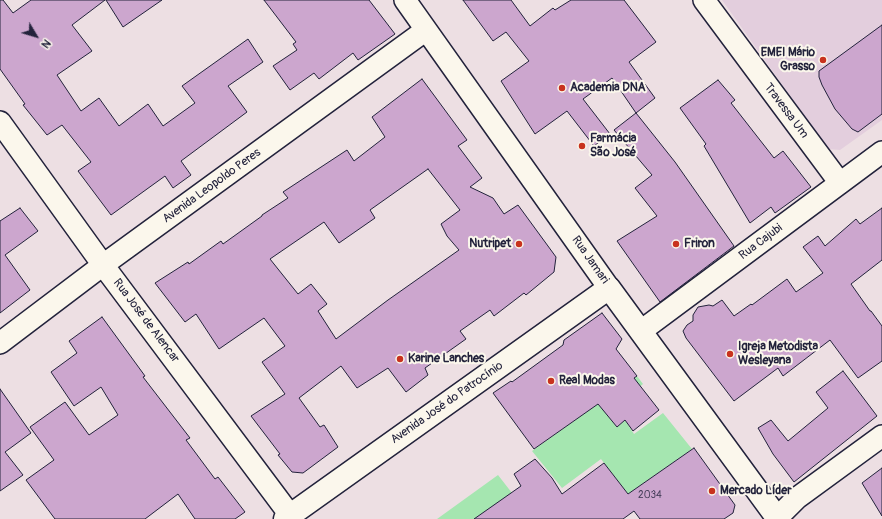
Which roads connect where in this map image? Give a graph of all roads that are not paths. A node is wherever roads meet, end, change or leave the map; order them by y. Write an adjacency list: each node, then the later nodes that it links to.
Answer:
1 (405, 0): 3 (street, Rua Jamari)
2 (704, 0): 6 (street, Travessa Um)
3 (426, 30): 7 (street, Avenida Leopoldo Peres); 8 (street, Rua Jamari)
4 (0, 122): 7 (street, Rua José de Alencar)
5 (882, 152): 6 (street, Rua Cajubi)
6 (840, 183): 9 (street, Rua Cajubi)
7 (103, 264): 10 (street, Avenida Leopoldo Peres); 12 (street, Rua José de Alencar)
8 (610, 288): 9 (street, Rua Jamari); 12 (street, Avenida José do Patrocínio)
9 (641, 331): 13 (street, Rua Jamari)
10 (0, 343)
11 (882, 436): 13 (street)
12 (290, 518)
13 (777, 519)

